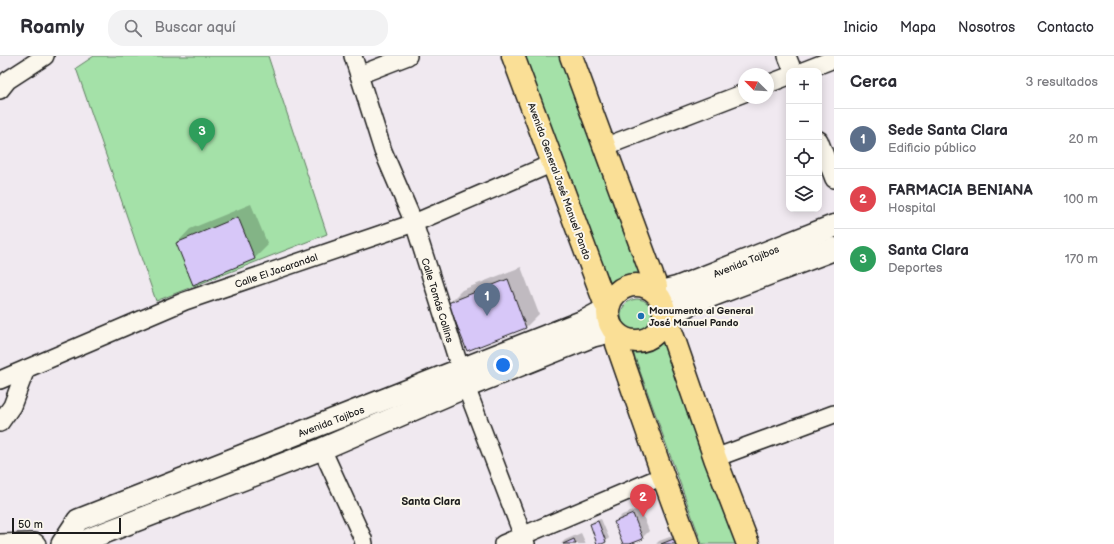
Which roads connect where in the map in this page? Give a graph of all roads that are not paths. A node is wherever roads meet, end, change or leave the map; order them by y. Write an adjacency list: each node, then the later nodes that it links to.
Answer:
1 (45, 56): 13 (street)
2 (353, 56): 10 (street, Calle Tomás Collins)
3 (408, 56): 10 (street)
4 (514, 56): 17 (main road, Avenida General José Manuel Pando)
5 (571, 56): 15 (main road)
6 (788, 56): 8 (street)
7 (834, 59): 9 (street)
8 (792, 68)
9 (811, 68)
10 (360, 75): 19 (street, Calle Tomás Collins)
11 (786, 77): 12 (street)
12 (774, 82)
13 (0, 90)
14 (738, 95): 15 (street)
15 (604, 147): 22 (main road)
16 (822, 148): 18 (street)
17 (553, 163): 19 (street, Calle El Jacarandal); 23 (main road, Avenida General José Manuel Pando)
18 (834, 179)
19 (414, 223): 26 (street, Calle El Jacarandal); 27 (street, Calle Tomás Collins)
20 (834, 226): 22 (main road, Avenida Tajibos)
21 (834, 249): 24 (main road, Avenida Tajibos)
22 (656, 293): 23 (main road); 24 (main road)
23 (608, 307): 25 (main road); 27 (street, Avenida Tajibos)
24 (664, 319): 25 (main road); 32 (main road)
25 (615, 332): 27 (street, Avenida Tajibos); 33 (main road)
26 (26, 369): 28 (street, Calle El Jacarandal); 30 (street)
27 (463, 379): 31 (street, Avenida Tajibos); 34 (street, Calle Tomás Collins); 37 (street, Avenida Tajibos)
28 (0, 380)
29 (834, 414): 32 (street)
30 (0, 423)
31 (322, 449): 38 (street, Avenida Tajibos); 39 (street)
32 (715, 458): 42 (main road)
33 (663, 476): 34 (street); 41 (main road)
34 (524, 540): 40 (street)
35 (0, 543): 36 (street)
36 (37, 544)
37 (62, 544)
38 (81, 544)
39 (364, 544)
40 (503, 544)
41 (688, 544)
42 (748, 544)

